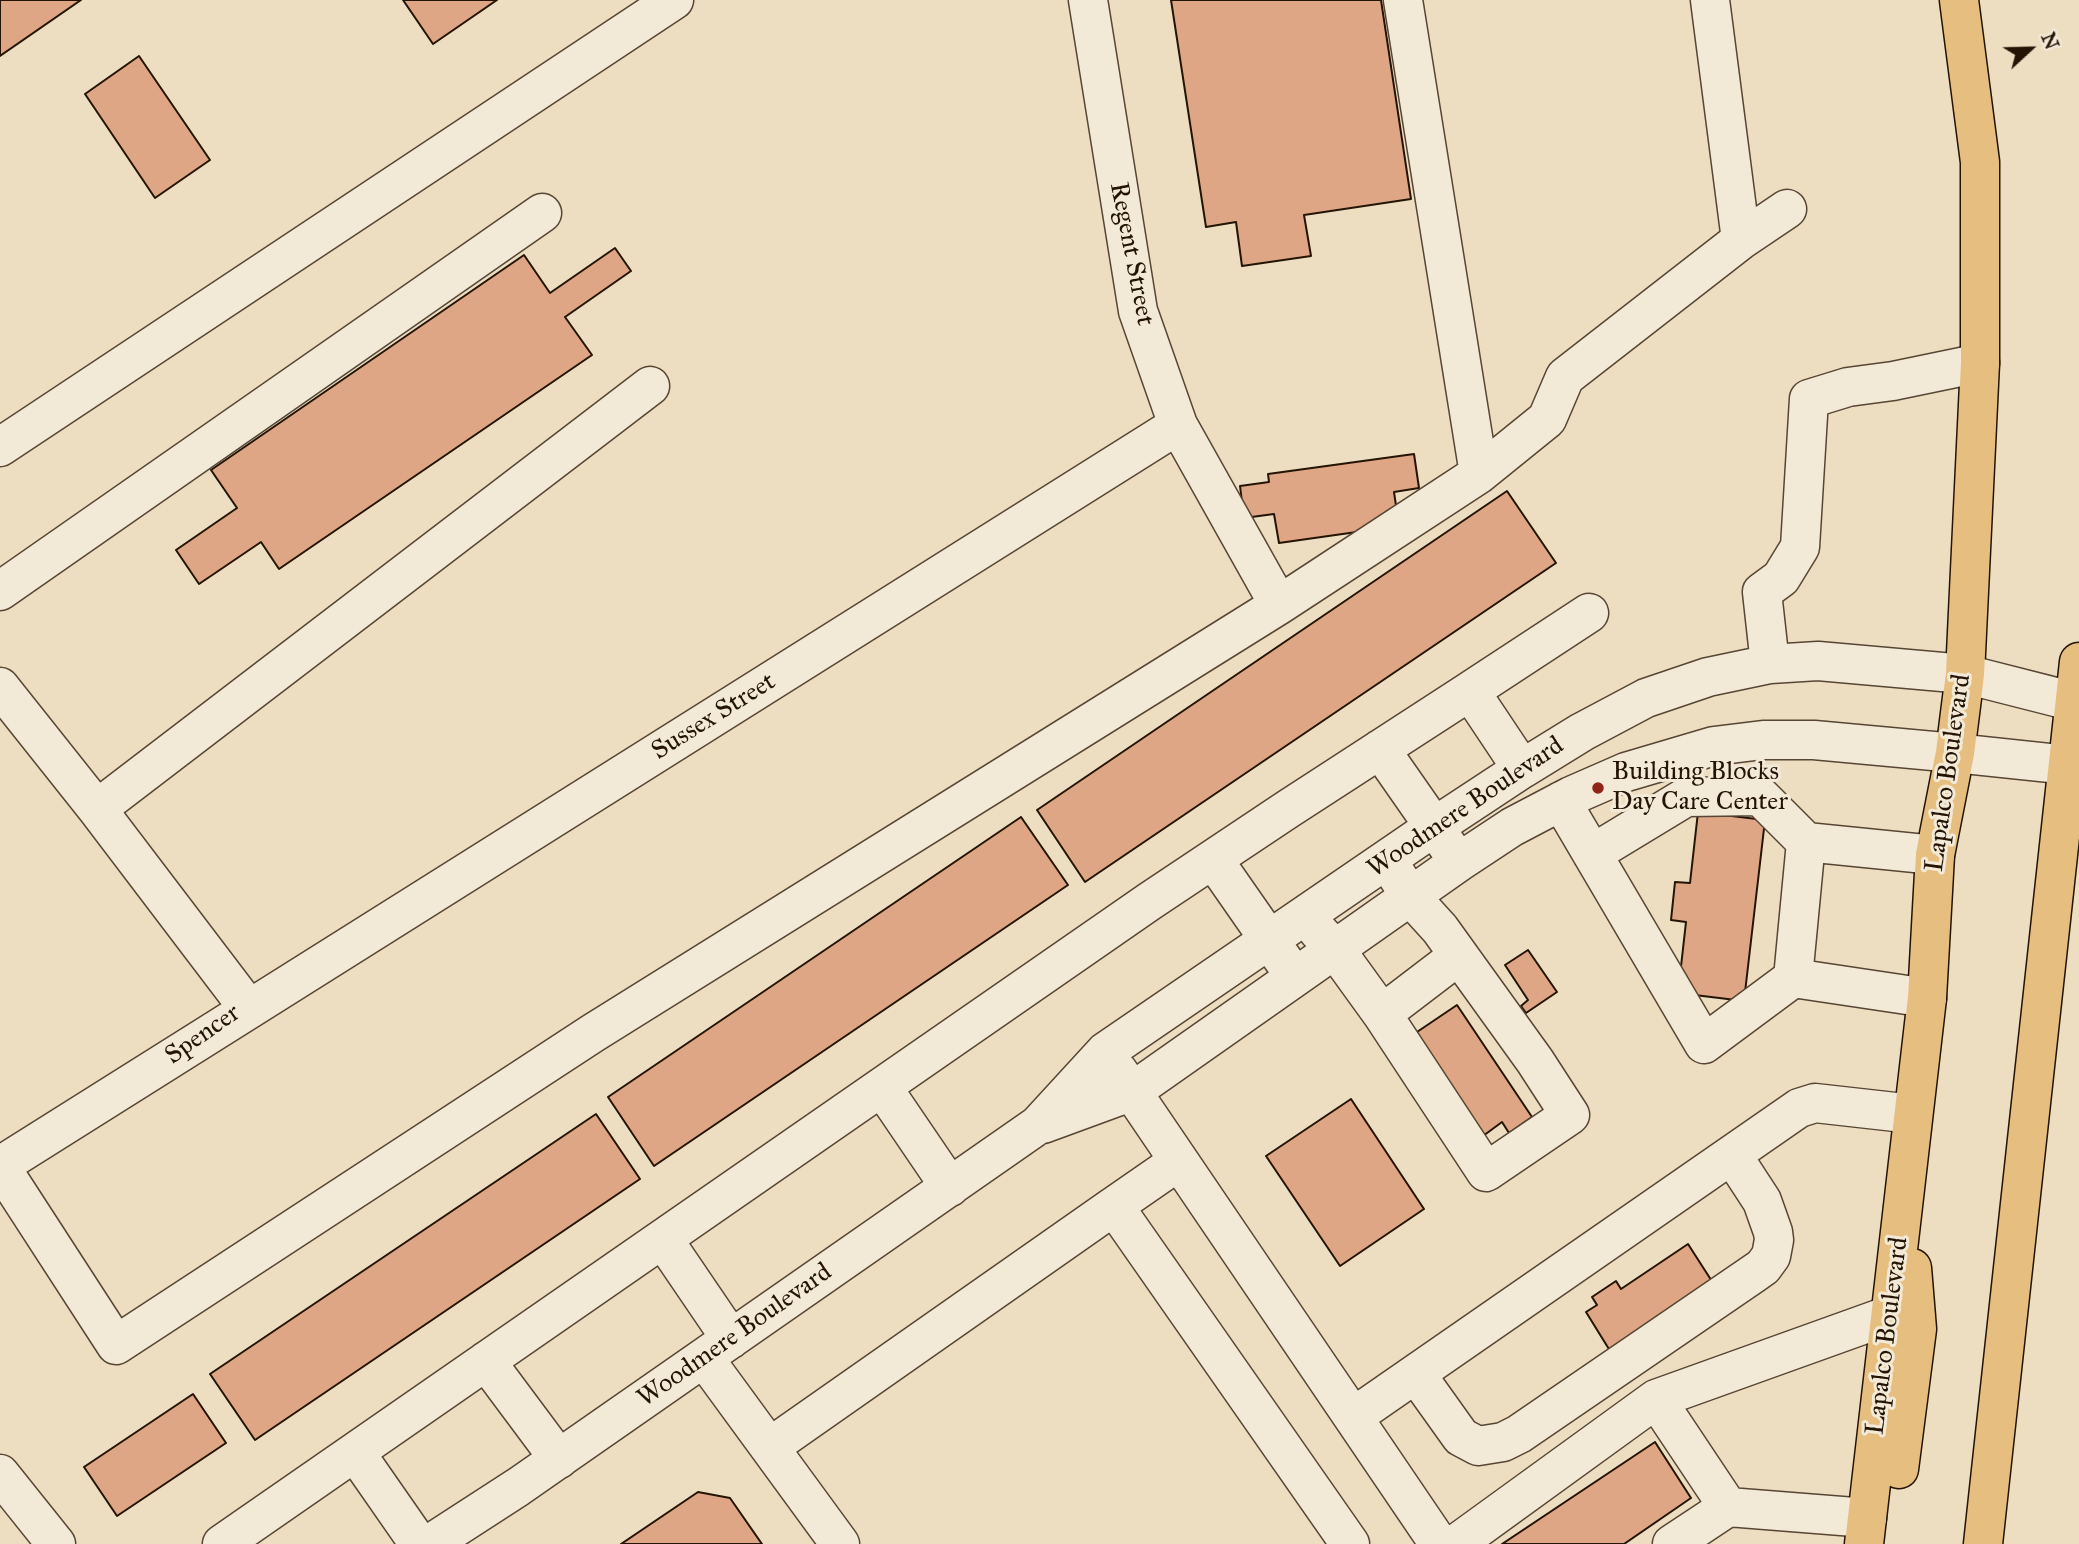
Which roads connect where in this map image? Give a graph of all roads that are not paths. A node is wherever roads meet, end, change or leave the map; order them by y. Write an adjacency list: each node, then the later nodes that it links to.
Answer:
1 (674, 0): 12 (street)
2 (1088, 0): 11 (street, Regent Street)
3 (1403, 0): 13 (street)
4 (1710, 0): 8 (street)
5 (1959, 0): 9 (main road, Lapalco Boulevard)
6 (1787, 209): 8 (street)
7 (542, 213): 14 (street)
8 (1741, 240): 13 (street)
9 (1980, 363): 18 (street); 19 (main road, Lapalco Boulevard)
10 (650, 386): 28 (street)
11 (1178, 425): 15 (street, Regent Street); 44 (street, Sussex Street)
12 (0, 447)
13 (1479, 474): 15 (street)
14 (0, 591)
15 (1279, 606): 44 (street, Spencer)
16 (1589, 613): 21 (street)
17 (2079, 662): 22 (main road)
18 (1770, 664): 19 (street, Woodmere Boulevard); 26 (street, Woodmere Boulevard)
19 (1965, 674): 22 (street, Woodmere Boulevard); 24 (main road, Lapalco Boulevard)
20 (0, 687): 28 (street, Spencer)
21 (1470, 691): 23 (street); 26 (street)
22 (2077, 703): 25 (main road)
23 (1380, 749): 29 (street); 33 (street)
24 (1955, 752): 25 (street, Woodmere Boulevard); 27 (street, Woodmere Boulevard); 32 (main road, Lapalco Boulevard)
25 (2073, 766): 78 (main road)
26 (1522, 769): 29 (street, Woodmere Boulevard)
27 (1561, 801): 31 (street); 35 (street, Woodmere Boulevard)
28 (97, 809): 44 (street, Spencer)
29 (1434, 827): 34 (street, Woodmere Boulevard); 35 (street)
30 (1806, 842): 31 (street); 32 (street); 42 (street)
31 (1592, 854): 42 (street)
32 (1935, 855): 43 (main road, Lapalco Boulevard)
33 (1213, 859): 38 (street); 47 (street)
34 (1387, 861): 36 (street); 37 (street, Woodmere Boulevard)
35 (1459, 862): 36 (street, Woodmere Boulevard)
36 (1410, 896): 39 (street, Woodmere Boulevard); 40 (street)
37 (1306, 916): 38 (street, Woodmere Boulevard); 39 (street)
38 (1270, 941): 41 (street); 46 (street, Woodmere Boulevard)
39 (1335, 949): 41 (street, Woodmere Boulevard); 45 (street)
40 (1458, 956): 45 (street); 45 (street)
41 (1294, 977): 48 (street, Woodmere Boulevard)
42 (1793, 978): 43 (street)
43 (1927, 998): 49 (main road, Lapalco Boulevard)
44 (249, 1009)
45 (1382, 1014)
46 (1105, 1052): 48 (street); 50 (street, Woodmere Boulevard)
47 (882, 1087): 54 (street); 56 (street)
48 (1132, 1091): 50 (street, Woodmere Boulevard); 52 (street)
49 (1913, 1114): 51 (street); 53 (main road, Lapalco Boulevard)
50 (1038, 1125): 54 (street, Woodmere Boulevard)
51 (1731, 1155): 60 (street); 60 (street)
52 (1180, 1160): 55 (street); 62 (street)
53 (1906, 1179): 57 (main road, Lapalco Boulevard); 68 (main road)
54 (950, 1187): 58 (street, Woodmere Boulevard)
55 (1114, 1206): 63 (street); 74 (street)
56 (663, 1239): 58 (street); 59 (street)
57 (1890, 1315): 61 (street); 68 (main road, Lapalco Boulevard)
58 (718, 1348): 63 (street); 65 (street, Woodmere Boulevard)
59 (486, 1361): 64 (street); 65 (street)
60 (1416, 1374): 62 (street)
61 (1656, 1399): 67 (street); 76 (street)
62 (1353, 1417): 75 (street)
63 (770, 1447): 73 (street)
64 (355, 1452): 70 (street); 71 (street)
65 (559, 1459): 72 (street, Woodmere Boulevard)
66 (0, 1474): 69 (street)
67 (1728, 1507): 68 (street); 77 (street)
68 (1873, 1535)
69 (56, 1544)
70 (222, 1544)
71 (418, 1544)
72 (430, 1544)
73 (840, 1544)
74 (1350, 1544)
75 (1439, 1544)
76 (1456, 1544)
77 (1672, 1544)
78 (1983, 1544)

